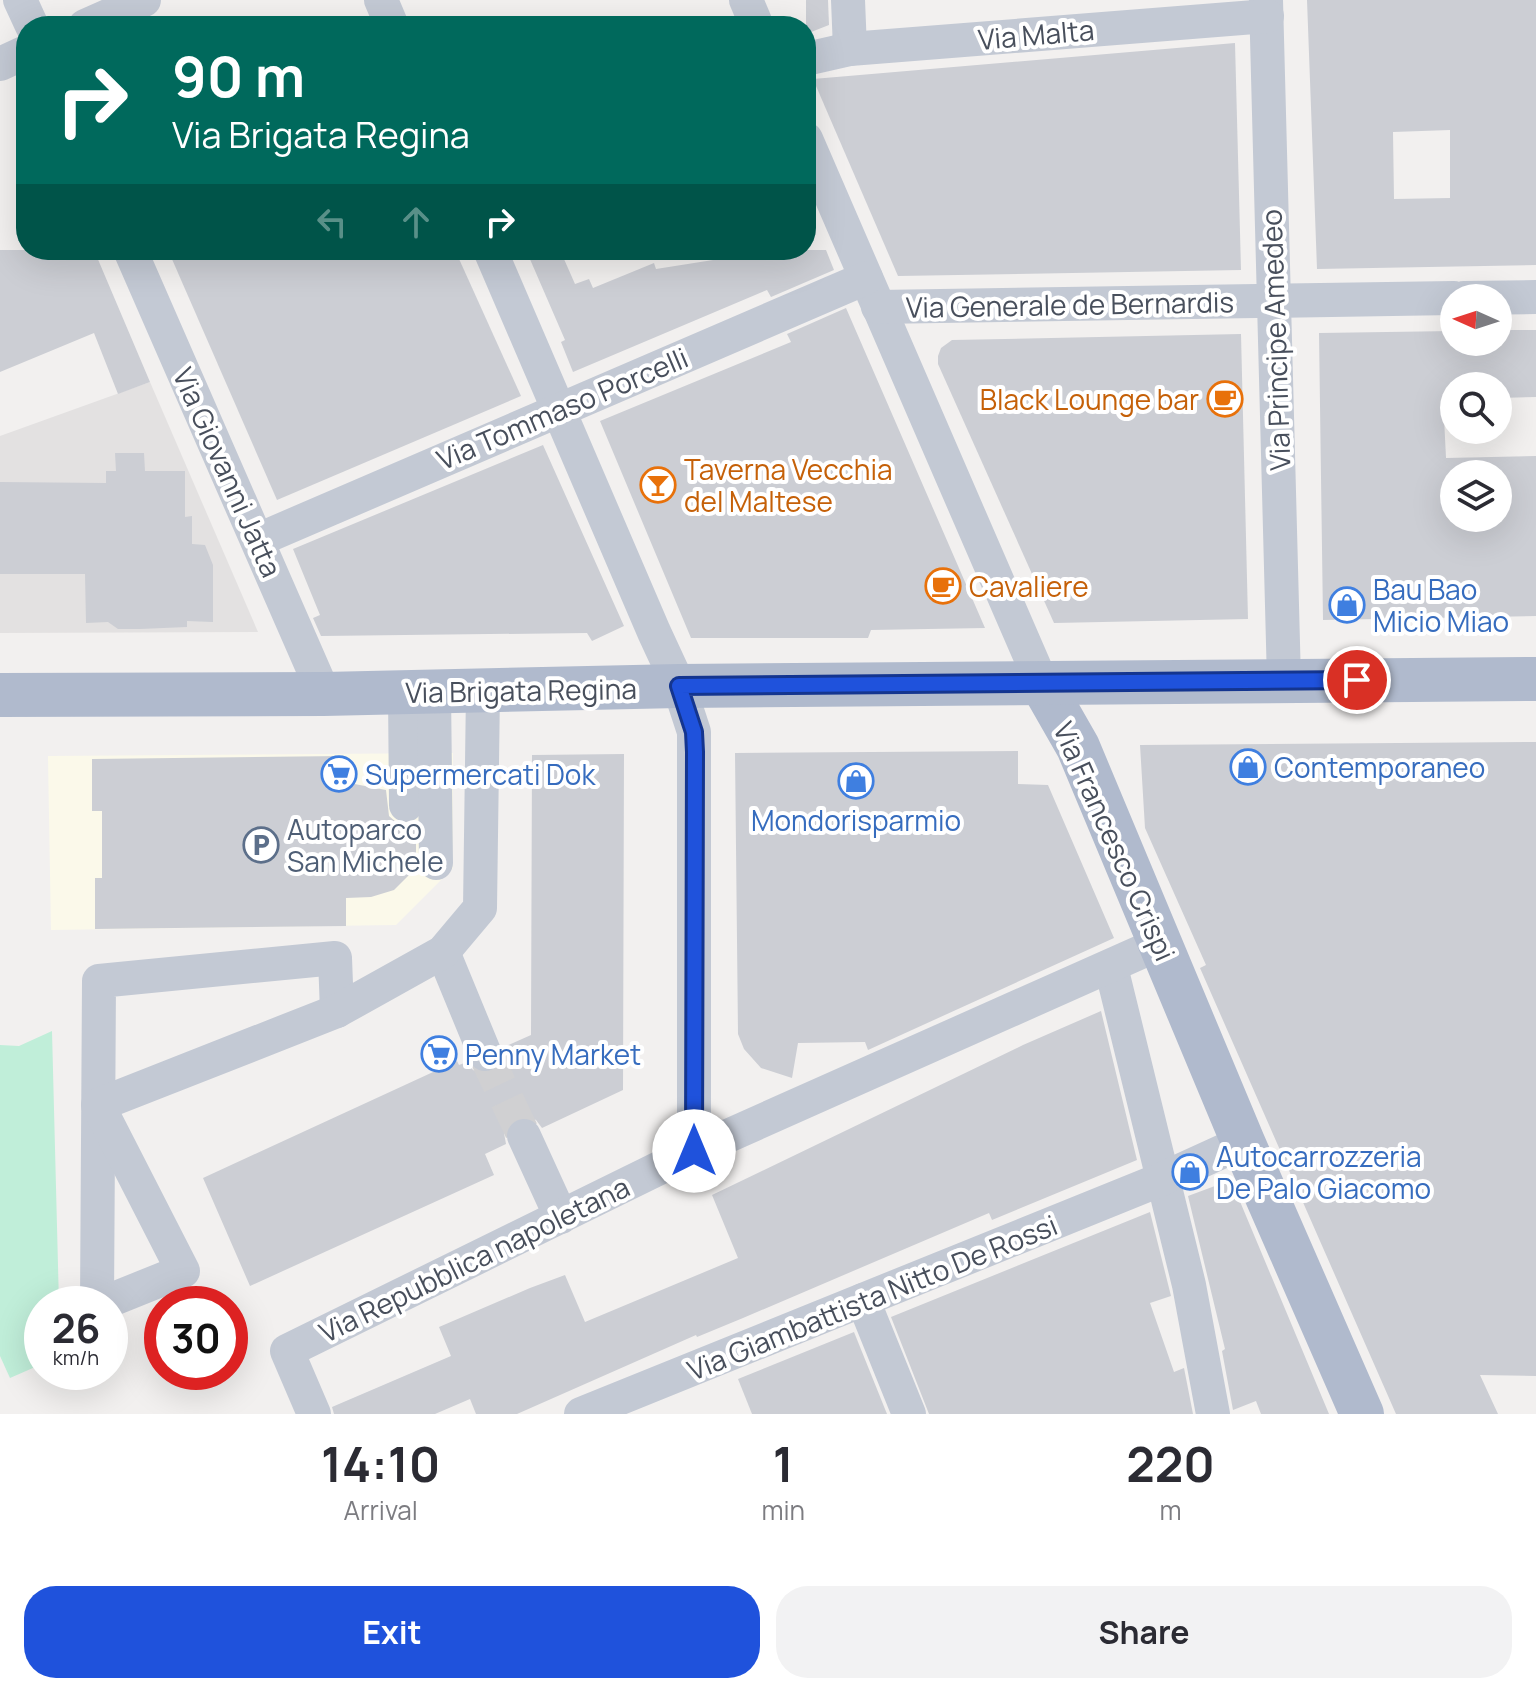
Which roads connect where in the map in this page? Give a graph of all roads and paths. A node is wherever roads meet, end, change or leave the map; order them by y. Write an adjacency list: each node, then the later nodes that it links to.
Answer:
1 (144, 0): 4 (street)
2 (848, 0): 5 (street)
3 (1267, 8): 5 (street, Via Malta); 14 (street, Via Principe Amedeo)
4 (108, 16)
5 (850, 49): 6 (street, Via Malta)
6 (816, 57)
7 (816, 162): 10 (street, Via Francesco Crispi)
8 (134, 260): 16 (street, Via Giovanni Jatta)
9 (494, 260): 15 (street)
10 (872, 292): 14 (street, Via Generale de Bernardis); 15 (street, Via Tommaso Porcelli); 19 (street, Via Francesco Crispi)
11 (1512, 297): 12 (street)
12 (1536, 297)
13 (1440, 298): 14 (street, Via Generale de Bernardis)
14 (1274, 302): 18 (street, Via Principe Amedeo)
15 (558, 409): 16 (street, Via Tommaso Porcelli); 20 (street)
16 (258, 540): 23 (street, Via Giovanni Jatta)
17 (1536, 679): 18 (main road, Via Brigata Regina)
18 (1284, 681): 19 (main road, Via Brigata Regina)
19 (1042, 684): 20 (main road, Via Brigata Regina); 27 (main road, Via Francesco Crispi)
20 (679, 686): 21 (main road, Via Brigata Regina); 35 (street)
21 (483, 691): 22 (main road, Via Brigata Regina); 28 (street)
22 (420, 692): 23 (main road, Via Brigata Regina); 25 (street); 26 (street)
23 (324, 694): 24 (main road, Via Brigata Regina)
24 (0, 695)
25 (406, 805)
26 (436, 863)
27 (1161, 943): 29 (street, Via Repubblica napoletana); 34 (main road, Via Francesco Crispi)
28 (443, 952): 30 (street); 31 (street)
29 (1111, 967): 35 (street, Via Repubblica napoletana); 36 (street)
30 (337, 1011): 32 (street); 32 (street)
31 (485, 1054)
32 (98, 1105): 38 (street); 39 (street)
33 (524, 1136): 37 (street)
34 (1243, 1142): 36 (street, Via Giambattista Nitto De Rossi); 45 (main road, Via Francesco Crispi)
35 (694, 1151): 37 (street, Via Repubblica napoletana)
36 (1162, 1179): 40 (street, Via Giambattista Nitto De Rossi); 44 (street)
37 (561, 1217): 41 (street, Via Repubblica napoletana)
38 (99, 1286)
39 (128, 1293)
40 (863, 1300): 42 (street, Via Giambattista Nitto De Rossi); 43 (street)
41 (314, 1414)
42 (581, 1414)
43 (909, 1414)
44 (1213, 1414)
45 (1362, 1414)

